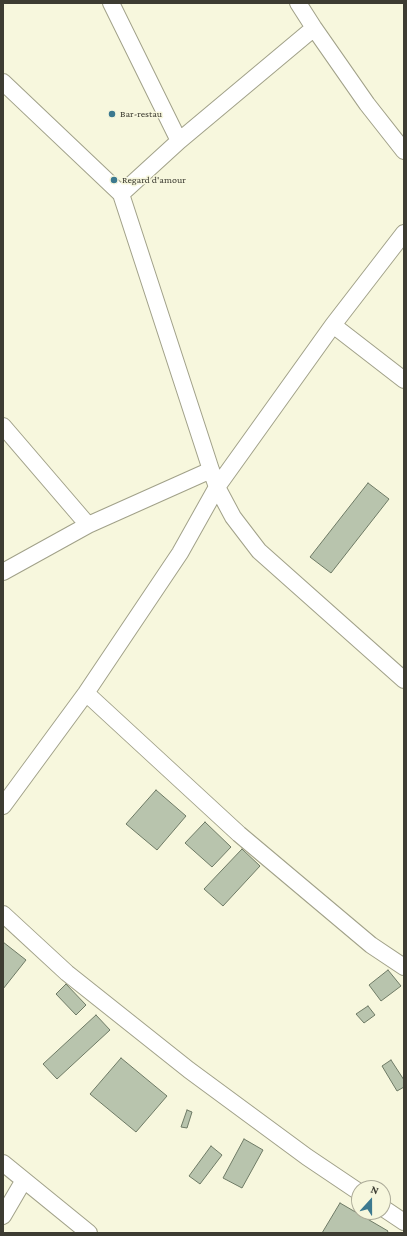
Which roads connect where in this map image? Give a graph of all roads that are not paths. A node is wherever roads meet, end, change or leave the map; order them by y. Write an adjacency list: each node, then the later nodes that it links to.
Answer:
1 (111, 3): 5 (street)
2 (305, 6): 3 (street)
3 (314, 28): 5 (street); 6 (street)
4 (3, 82): 7 (street)
5 (179, 141): 7 (street)
6 (404, 151)
7 (121, 194): 12 (street)
8 (404, 233): 9 (street)
9 (333, 326): 10 (street); 13 (street)
10 (404, 380)
11 (3, 426): 14 (street)
12 (211, 470): 13 (street); 14 (street)
13 (217, 487): 16 (street); 17 (street)
14 (88, 525): 15 (street)
15 (3, 572)
16 (404, 680)
17 (86, 693): 18 (street); 20 (street)
18 (3, 806)
19 (3, 914): 23 (street)
20 (404, 967)
21 (3, 1163): 22 (street)
22 (24, 1180): 25 (street); 27 (street)
23 (351, 1187)
24 (391, 1213): 26 (street)
25 (3, 1216)
26 (404, 1222)
27 (89, 1233)

